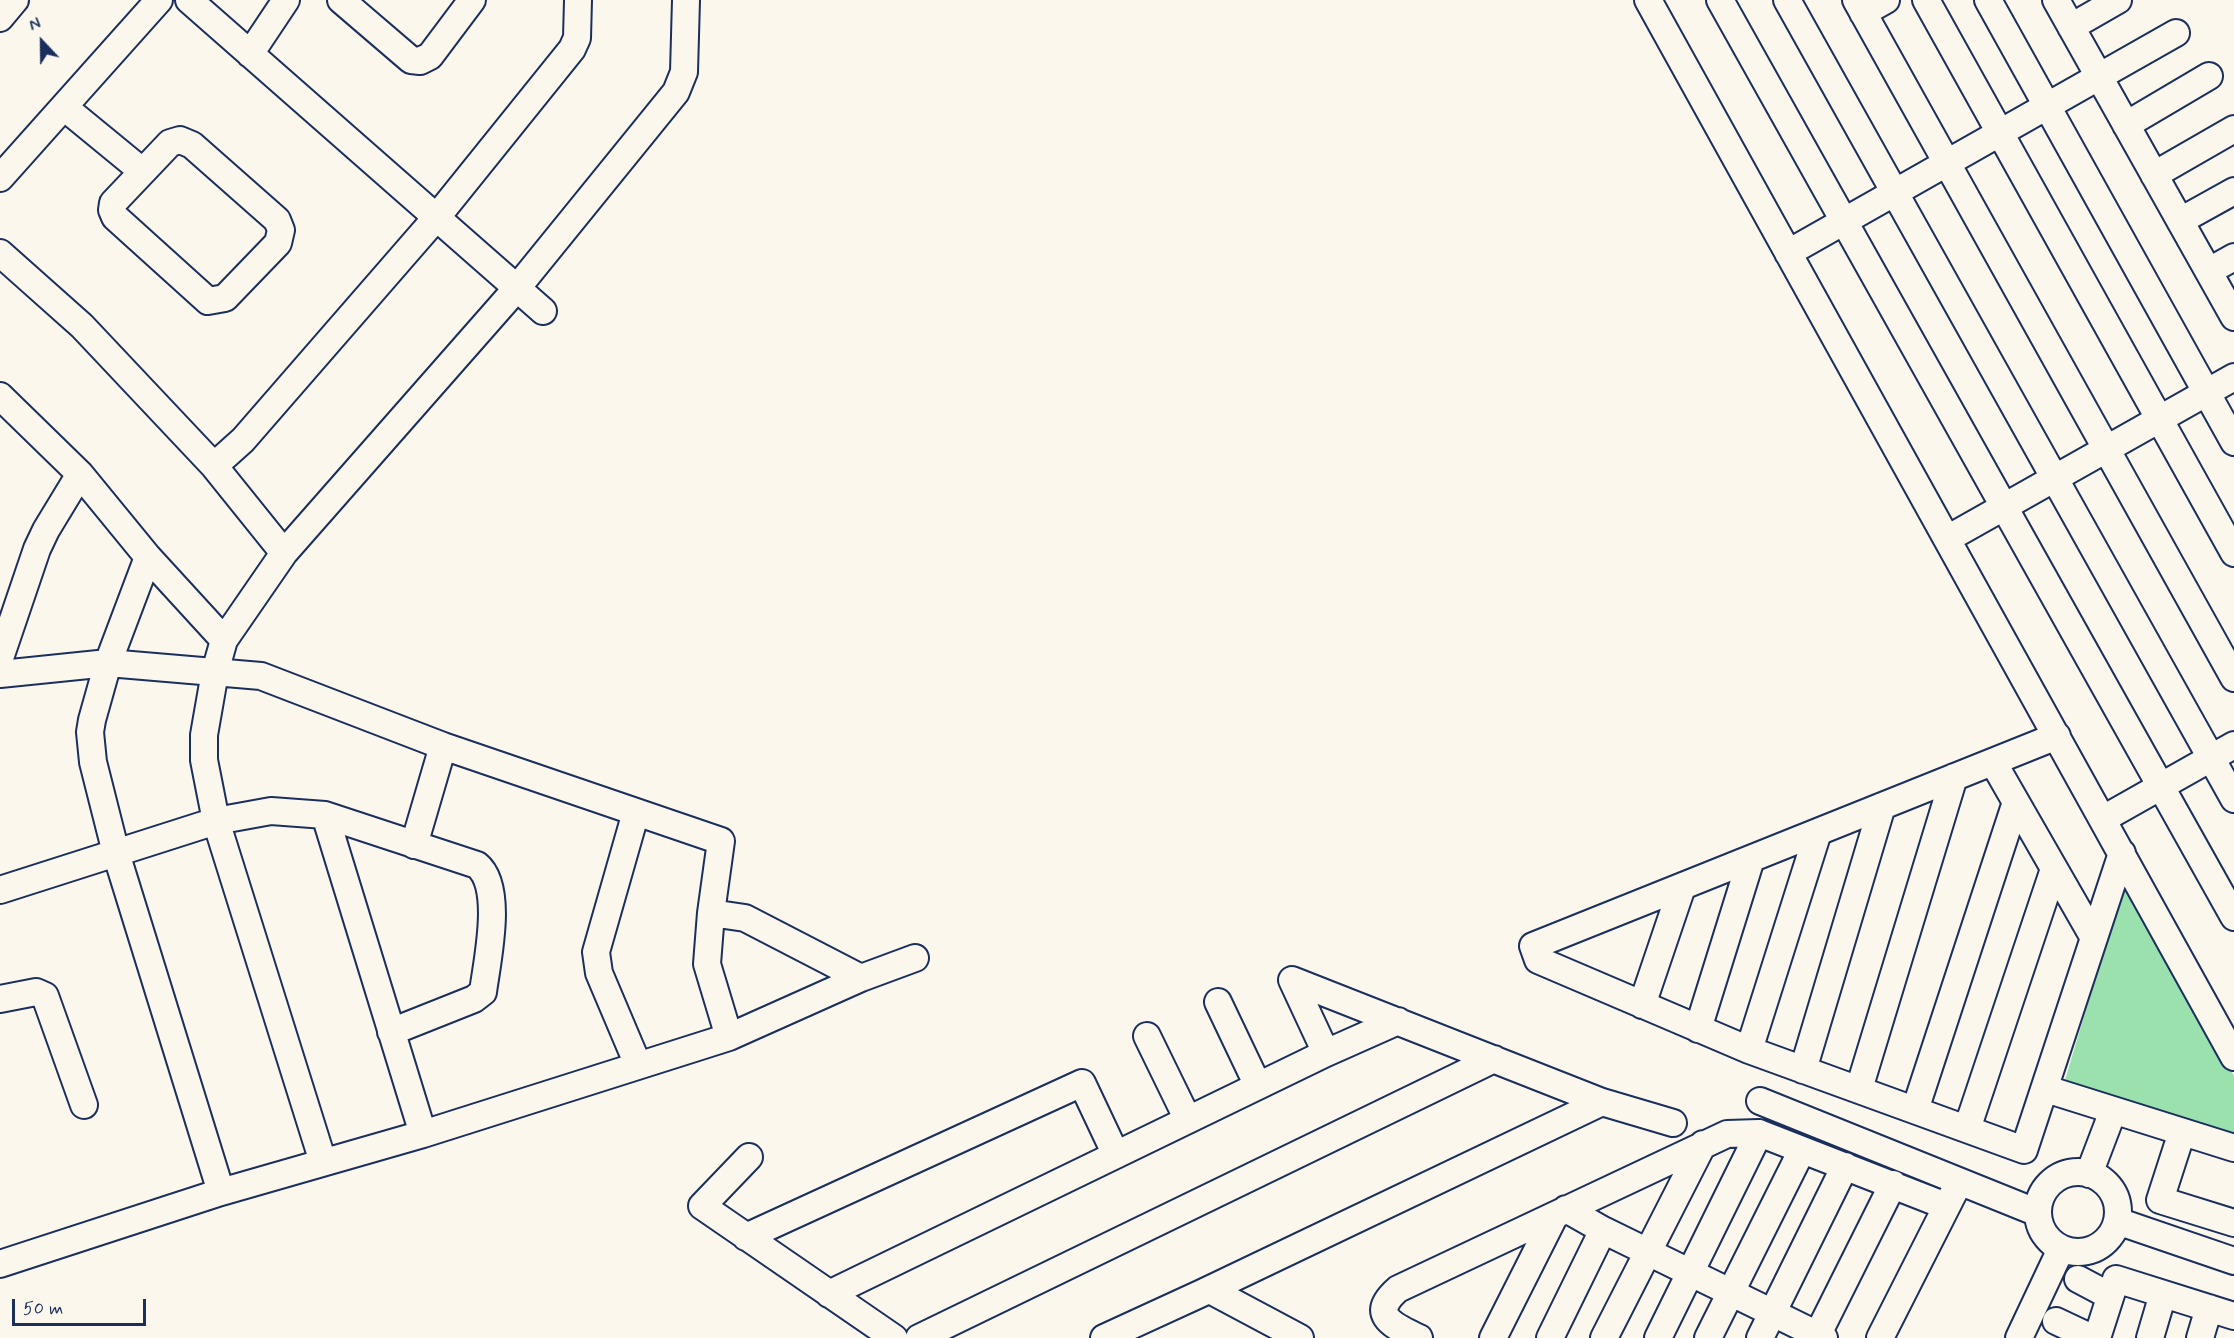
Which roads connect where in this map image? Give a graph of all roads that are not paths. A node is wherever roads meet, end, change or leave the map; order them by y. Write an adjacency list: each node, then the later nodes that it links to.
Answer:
1 (159, 0): 22 (street)
2 (189, 0): 19 (street)
3 (286, 0): 19 (street)
4 (341, 0): 5 (street)
5 (472, 0)
6 (578, 0): 33 (street)
7 (686, 0): 40 (street)
8 (1648, 0): 37 (street)
9 (1720, 0): 35 (street)
10 (1787, 0): 32 (street)
11 (1886, 0): 16 (street)
12 (1926, 0): 26 (street)
13 (1988, 0): 23 (street)
14 (2056, 0): 17 (street)
15 (2118, 0): 17 (street)
16 (1859, 6): 27 (street)
17 (2071, 27): 21 (street)
18 (2176, 33): 21 (street)
19 (250, 54): 33 (street)
20 (2209, 76): 24 (street)
21 (2099, 78): 23 (street); 24 (street)
22 (64, 107): 28 (street); 30 (street)
23 (2048, 108): 26 (street); 44 (street)
24 (2126, 125): 29 (street)
25 (2234, 129): 29 (street)
26 (2000, 134): 27 (street); 46 (street)
27 (1947, 164): 32 (street); 48 (street)
28 (142, 171): 28 (street)
29 (2154, 175): 34 (street)
30 (0, 178)
31 (2234, 191): 34 (street)
32 (1895, 193): 35 (street); 51 (street)
33 (436, 218): 40 (street); 49 (street)
34 (2180, 221): 39 (street)
35 (1844, 222): 37 (street); 52 (street)
36 (0, 253): 49 (street)
37 (1788, 253): 53 (street)
38 (2234, 257): 39 (street)
39 (2209, 271): 42 (street)
40 (517, 288): 41 (street); 54 (street)
41 (543, 311)
42 (2234, 317)
43 (2234, 377): 44 (street)
44 (2206, 393): 46 (street); 47 (street)
45 (0, 396): 50 (street)
46 (2160, 419): 48 (street); 55 (street)
47 (2234, 442)
48 (2106, 449): 51 (street); 62 (street)
49 (214, 466): 54 (street)
50 (80, 474): 56 (street); 58 (street)
51 (2055, 478): 52 (street); 66 (street)
52 (2004, 507): 53 (street); 69 (street)
53 (1947, 539): 63 (street)
54 (284, 553): 57 (street)
55 (2234, 553)
56 (148, 557): 57 (street); 59 (street)
57 (224, 640): 60 (street)
58 (0, 658)
59 (108, 663): 60 (street); 61 (street); 79 (street)
60 (215, 672): 65 (street); 76 (street)
61 (0, 674)
62 (2234, 678)
63 (2057, 736): 67 (street); 75 (street)
64 (2234, 745): 66 (street)
65 (443, 746): 73 (street); 78 (street)
66 (2211, 758): 69 (street); 70 (street)
67 (1993, 762): 68 (street); 71 (street)
68 (1954, 777): 72 (street); 105 (street)
69 (2161, 786): 75 (street); 86 (street)
70 (2234, 799)
71 (2016, 802): 82 (street); 110 (street)
72 (1882, 806): 77 (street); 103 (street)
73 (636, 812): 85 (street); 102 (street)
74 (325, 815): 76 (street); 78 (street); 95 (street)
75 (2103, 819): 80 (street)
76 (216, 821): 79 (street); 123 (street)
77 (1818, 832): 81 (street); 98 (street)
78 (414, 845): 95 (street)
79 (116, 853): 84 (street); 128 (street)
80 (2122, 853): 87 (street); 100 (street)
81 (1751, 859): 83 (street); 94 (street)
82 (2054, 869): 87 (street); 114 (street)
83 (1682, 887): 92 (street); 92 (street)
84 (0, 890)
85 (711, 913): 89 (street); 97 (street)
86 (2234, 917)
87 (2094, 938): 106 (street)
88 (915, 958): 89 (street)
89 (861, 978): 97 (street)
90 (0, 999): 109 (street)
91 (1218, 1002): 104 (street)
92 (1642, 1005): 94 (street)
93 (1398, 1021): 99 (street); 99 (street); 101 (street)
94 (1698, 1029): 98 (street)
95 (391, 1032): 117 (street)
96 (1148, 1036): 112 (street)
97 (729, 1037): 102 (street)
98 (1749, 1050): 103 (street)
99 (1326, 1053): 104 (street)
100 (2234, 1057)
101 (1494, 1059): 108 (street); 153 (street)
102 (638, 1065): 117 (street)
103 (1803, 1070): 105 (street)
104 (1258, 1086): 112 (street)
105 (1859, 1089): 110 (street)
106 (2046, 1089): 111 (street); 114 (street)
107 (1760, 1101): 126 (street)
108 (1602, 1102): 113 (street); 142 (street)
109 (84, 1105)
110 (1915, 1110): 114 (street)
111 (2113, 1110): 115 (street); 125 (street)
112 (1188, 1120): 121 (street)
113 (1673, 1123)
114 (1967, 1129)
115 (2182, 1132): 119 (street); 133 (street)
116 (1759, 1133): 118 (street); 120 (street); 140 (street)
117 (423, 1134): 123 (street)
118 (1703, 1144): 130 (street); 137 (street)
119 (2234, 1149)
120 (1802, 1150): 124 (street); 143 (street)
121 (1116, 1155): 135 (street); 145 (street)
122 (749, 1157): 135 (street)
123 (323, 1162): 128 (street)
124 (1845, 1166): 127 (street); 148 (street)
125 (2089, 1174): 131 (street); 132 (street)
126 (1959, 1181): 129 (street); 131 (street)
127 (1893, 1184): 129 (street); 151 (street)
128 (221, 1192): 139 (street)
129 (1946, 1206): 163 (street)
130 (1560, 1212): 134 (street); 156 (street); 157 (street)
131 (2038, 1213): 136 (street)
132 (2116, 1221): 136 (street); 138 (street)
133 (2234, 1223)
134 (1603, 1230): 137 (street); 158 (street)
135 (746, 1237): 145 (street)
136 (2061, 1249): 164 (street)
137 (1647, 1252): 140 (street); 159 (street)
138 (2234, 1262)
139 (0, 1264)
140 (1690, 1273): 143 (street); 160 (street)
141 (2078, 1279): 146 (street)
142 (1210, 1290): 154 (street); 155 (street)
143 (1731, 1293): 148 (street); 161 (street)
144 (2163, 1293): 146 (street); 147 (street); 166 (street)
145 (829, 1294): 152 (street)
146 (2110, 1296): 165 (street)
147 (2209, 1308): 149 (street); 167 (street)
148 (1773, 1313): 151 (street); 162 (street)
149 (2234, 1316)
150 (2056, 1321): 165 (street)
151 (1819, 1337)
152 (894, 1338)
153 (919, 1338)
154 (1104, 1338)
155 (1300, 1338)
156 (1419, 1338)
157 (1493, 1338)
158 (1550, 1338)
159 (1604, 1338)
160 (1658, 1338)
161 (1708, 1338)
162 (1760, 1338)
163 (1880, 1338)
164 (2019, 1338)
165 (2095, 1338)
166 (2150, 1338)
167 (2200, 1338)

